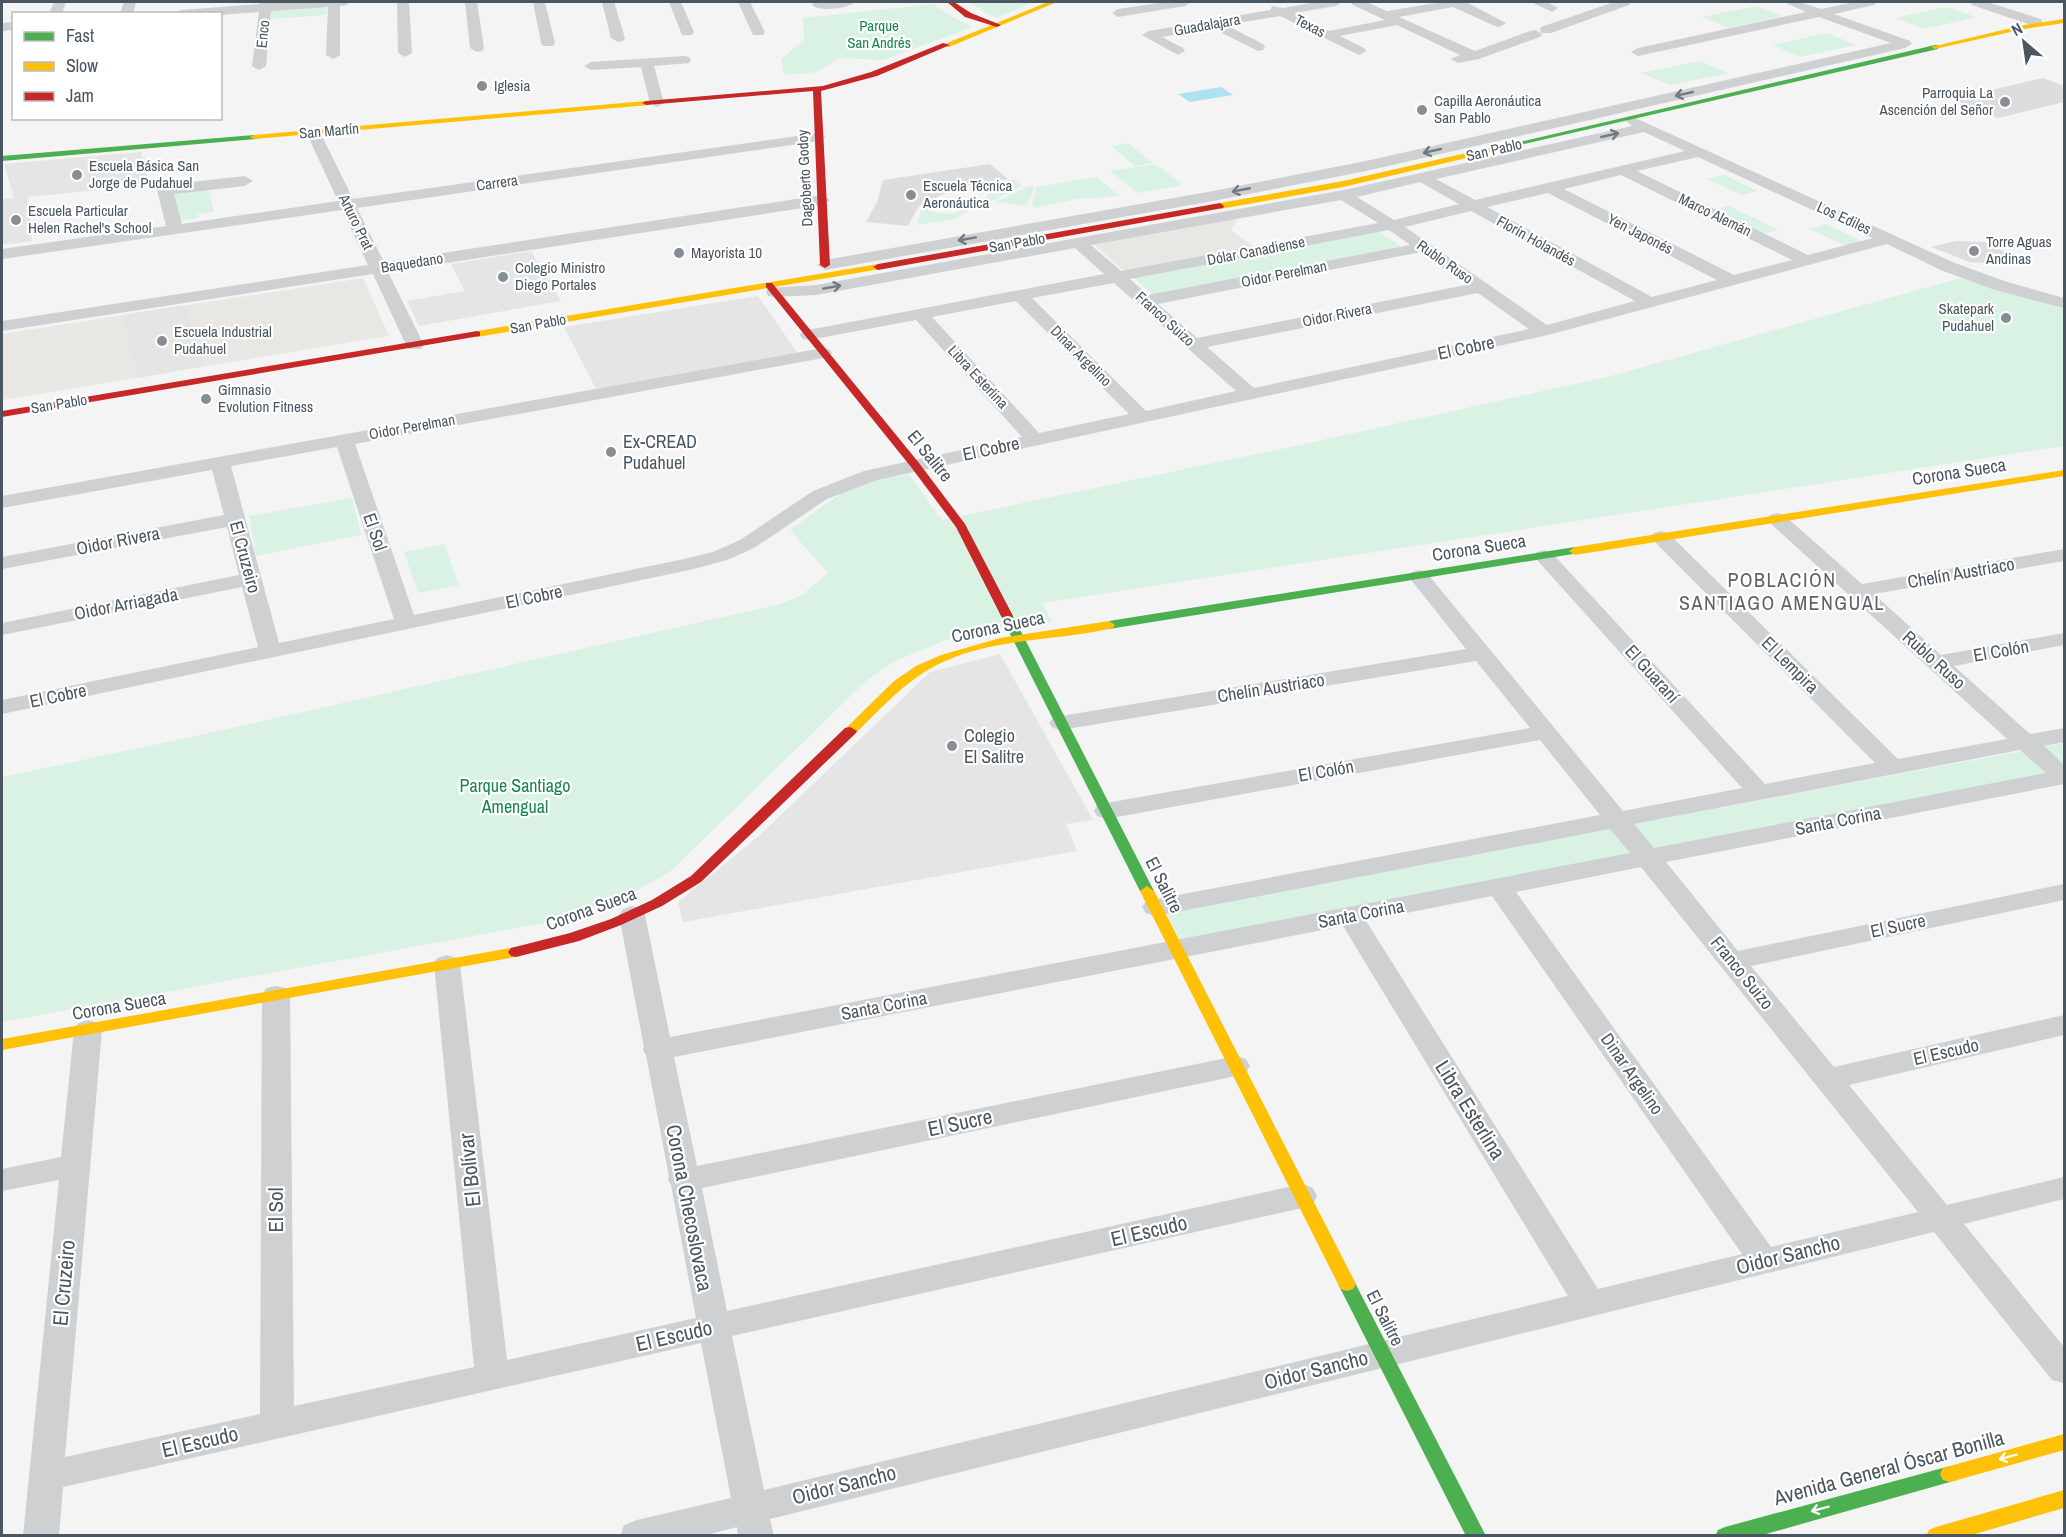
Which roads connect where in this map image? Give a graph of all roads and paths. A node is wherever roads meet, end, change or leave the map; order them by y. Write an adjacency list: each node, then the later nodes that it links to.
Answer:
1 (334, 2): 2 (street); 23 (street); 51 (street)
2 (343, 2)
3 (403, 2): 50 (street)
4 (471, 2): 46 (street)
5 (539, 2): 43 (street)
6 (609, 2): 41 (street)
7 (660, 2): 8 (street)
8 (673, 2): 38 (street)
9 (744, 2): 39 (street)
10 (849, 2): 24 (street)
11 (950, 2): 37 (street)
12 (1053, 2): 37 (street, San Martín)
13 (1185, 2): 28 (street)
14 (1260, 2): 27 (street, Texas)
15 (1336, 2): 27 (street, Guadalajara)
16 (1357, 2): 31 (street)
17 (1456, 2): 31 (street); 34 (street)
18 (1537, 2): 25 (street)
19 (1625, 2): 52 (street)
20 (1790, 2): 29 (street)
21 (1870, 2): 29 (street)
22 (1976, 2): 36 (street, San Pablo)
23 (266, 4): 26 (street); 56 (street, Enco)
24 (818, 5)
25 (1552, 8)
26 (196, 9)
27 (1280, 12): 35 (street, Guadalajara); 40 (street, Texas)
28 (1118, 13)
29 (1820, 13): 44 (street); 49 (street)
30 (2064, 13): 36 (street, San Pablo)
31 (1386, 15): 32 (street)
32 (1399, 21): 40 (street); 52 (street)
33 (2064, 21): 36 (street, San Pablo)
34 (1500, 23)
35 (1214, 24): 45 (street); 47 (street, Guadalajara)
36 (2030, 24): 42 (street, San Pablo)
37 (997, 25): 58 (street, San Martín)
38 (687, 32)
39 (758, 32)
40 (1326, 35): 48 (street, Texas)
41 (618, 38)
42 (1967, 40): 44 (street); 60 (street, San Pablo)
43 (548, 44)
44 (1905, 44): 86 (street, San Pablo, one-way to 86)
45 (1258, 47)
46 (477, 48)
47 (1178, 51)
48 (1359, 51)
49 (1638, 52)
50 (405, 53)
51 (333, 55)
52 (1474, 56): 54 (street)
53 (684, 60): 55 (street)
54 (1452, 60)
55 (647, 63): 57 (street); 59 (street)
56 (259, 66)
57 (591, 66)
58 (817, 89): 59 (street, San Martín); 64 (street, Dagoberto Godoy)
59 (657, 103): 63 (street, San Martín)
60 (1628, 119): 61 (street, San Pablo); 62 (street, Los Ediles)
61 (1592, 128): 65 (street); 76 (street, San Pablo)
62 (1646, 128): 65 (street, San Pablo, one-way to 62); 66 (street, Los Ediles)
63 (313, 132): 67 (street, San Martín); 74 (street, Arturo Prat)
64 (819, 137): 73 (street, Dagoberto Godoy); 74 (street, Carrera)
65 (1574, 144): 69 (street, San Pablo)
66 (1699, 152): 68 (street, Dólar Canadiense); 79 (street, Los Ediles)
67 (2, 159)
68 (1623, 170): 71 (street, Dólar Canadiense); 85 (street, Marco Alemán)
69 (1423, 178): 72 (street, San Pablo); 75 (street, Florín Holandés)
70 (245, 181): 78 (street)
71 (1549, 188): 75 (street, Dólar Canadiense); 89 (street, Yen Japonés)
72 (1344, 195): 76 (street, San Pablo); 77 (street, Rublo Ruso)
73 (822, 201): 86 (street, Dagoberto Godoy); 87 (street, Baquedano)
74 (348, 204): 78 (street, Carrera); 87 (street, Arturo Prat)
75 (1473, 206): 77 (street, Dólar Canadiense); 94 (street, Florín Holandés)
76 (1241, 209): 80 (street, San Pablo); 81 (street, San Pablo)
77 (1392, 225): 82 (street, Rublo Ruso); 88 (street, Dólar Canadiense)
78 (175, 230): 84 (street, Carrera)
79 (1888, 238): 85 (street, El Cobre); 95 (street, Los Ediles)
80 (1080, 244): 83 (street, San Pablo); 88 (street, Franco Suizo)
81 (1007, 245): 83 (street); 91 (street, San Pablo)
82 (1423, 247): 90 (street, Rublo Ruso); 93 (street, Oidor Perelman)
83 (1044, 250): 91 (street, San Pablo, one-way to 83)
84 (2, 255)
85 (1807, 261): 89 (street, El Cobre)
86 (825, 265): 91 (street)
87 (378, 268): 97 (street, Baquedano); 101 (street, Arturo Prat)
88 (1117, 277): 92 (street, Dólar Canadiense); 93 (street, Franco Suizo)
89 (1732, 281): 94 (street, El Cobre)
90 (1480, 287): 98 (street, Rublo Ruso); 100 (street, Oidor Rivera)
91 (772, 289): 99 (street, El Salitre); 101 (street, San Pablo)
92 (1019, 295): 96 (street, Dólar Canadiense); 105 (street, Dinar Argelino)
93 (1145, 301): 100 (street, Franco Suizo)
94 (1650, 303): 98 (street, El Cobre)
95 (2064, 303)
96 (920, 314): 99 (street, Dólar Canadiense); 107 (street, Libra Esterlina)
97 (2, 326)
98 (1544, 331): 103 (street, El Cobre)
99 (809, 335): 102 (street, El Salitre)
100 (1193, 344): 103 (street, Franco Suizo)
101 (415, 345): 104 (street, San Pablo)
102 (824, 353): 106 (street, Oidor Perelman); 109 (street, El Salitre)
103 (1250, 394): 105 (street, El Cobre)
104 (2, 414)
105 (1142, 417): 107 (street, El Cobre)
106 (344, 440): 108 (street, Oidor Perelman); 121 (street, El Sol)
107 (1035, 440): 109 (street, El Cobre)
108 (220, 462): 111 (street, Oidor Perelman); 112 (street, El Cruzeiro)
109 (915, 465): 121 (street, El Cobre); 123 (street, El Salitre)
110 (2064, 473): 113 (street, Corona Sueca)
111 (2, 502)
112 (235, 519): 117 (street, Oidor Rivera); 119 (street, El Cruzeiro)
113 (1777, 519): 114 (street, Corona Sueca); 120 (street, Rublo Ruso)
114 (1661, 537): 116 (street, Corona Sueca); 133 (street, El Lempira)
115 (2064, 555): 120 (street, Chelín Austriaco)
116 (1544, 556): 118 (street, Corona Sueca); 135 (street, El Guaraní)
117 (2, 563)
118 (1419, 576): 123 (street, Corona Sueca); 126 (street, Franco Suizo)
119 (251, 579): 122 (street, Oidor Arriagada); 125 (street, El Cruzeiro)
120 (1857, 591): 127 (street, Rublo Ruso)
121 (406, 624): 125 (street, El Cobre)
122 (2, 630)
123 (1018, 639): 129 (street, El Salitre); 142 (street, Corona Sueca)
124 (2064, 639): 127 (street, El Colón)
125 (270, 652): 128 (street, El Cobre)
126 (1482, 653): 129 (street, Chelín Austriaco); 130 (street, Franco Suizo)
127 (1937, 662): 132 (street, Rublo Ruso)
128 (2, 707)
129 (1061, 723): 136 (street, El Salitre)
130 (1546, 732): 136 (street, El Colón); 137 (street, Franco Suizo)
131 (2064, 735): 132 (street)
132 (2026, 742): 133 (street); 134 (street, Rublo Ruso)
133 (1893, 768): 135 (street)
134 (2064, 777): 138 (street, Santa Corina)
135 (1760, 793): 137 (street)
136 (1106, 811): 141 (street, El Salitre)
137 (1617, 819): 138 (street, Franco Suizo); 141 (street)
138 (1648, 858): 139 (street, Santa Corina); 145 (street, Franco Suizo)
139 (1499, 887): 143 (street, Santa Corina); 160 (street, Dinar Argelino)
140 (2064, 891): 145 (street, El Sucre)
141 (1155, 907): 144 (street, El Salitre)
142 (632, 915): 146 (street, Corona Sueca); 151 (street, Corona Checoslovaca)
143 (1350, 916): 144 (street, Santa Corina); 161 (street, Libra Esterlina)
144 (1176, 949): 151 (street, Santa Corina); 152 (street, El Salitre)
145 (1732, 962): 153 (street, Franco Suizo)
146 (447, 964): 147 (street, Corona Sueca); 165 (street, El Bolívar)
147 (276, 995): 149 (street, Corona Sueca); 166 (street, El Sol)
148 (2064, 1025): 153 (street, El Escudo)
149 (88, 1030): 150 (street, Corona Sueca); 154 (street, El Cruzeiro)
150 (2, 1045)
151 (657, 1050): 156 (street, Corona Checoslovaca)
152 (1236, 1066): 156 (street, El Sucre); 158 (street, El Salitre)
153 (1828, 1078): 159 (street, Franco Suizo)
154 (75, 1166): 155 (street); 168 (street, El Cruzeiro)
155 (2, 1180)
156 (684, 1180): 162 (street, Corona Checoslovaca)
157 (2064, 1188): 159 (street, Oidor Sancho)
158 (1302, 1196): 162 (street, El Escudo); 163 (street, El Salitre)
159 (1941, 1218): 160 (street, Oidor Sancho); 164 (street, Franco Suizo)
160 (1764, 1261): 161 (street, Oidor Sancho)
161 (1590, 1304): 163 (street, Oidor Sancho)
162 (713, 1328): 165 (street, El Escudo); 170 (street, Corona Checoslovaca)
163 (1383, 1354): 170 (street, Oidor Sancho); 173 (street, El Salitre)
164 (2064, 1370)
165 (492, 1377): 166 (street, El Escudo)
166 (276, 1425): 168 (street, El Escudo)
167 (2064, 1442): 174 (street, Avenida General Óscar Bonilla, one-way to 174)
168 (46, 1476): 171 (street, El Cruzeiro)
169 (2064, 1499): 175 (street)
170 (753, 1522): 172 (street, Oidor Sancho)
171 (41, 1536)
172 (637, 1536)
173 (1476, 1536)
174 (1725, 1536)
175 (1936, 1536)

